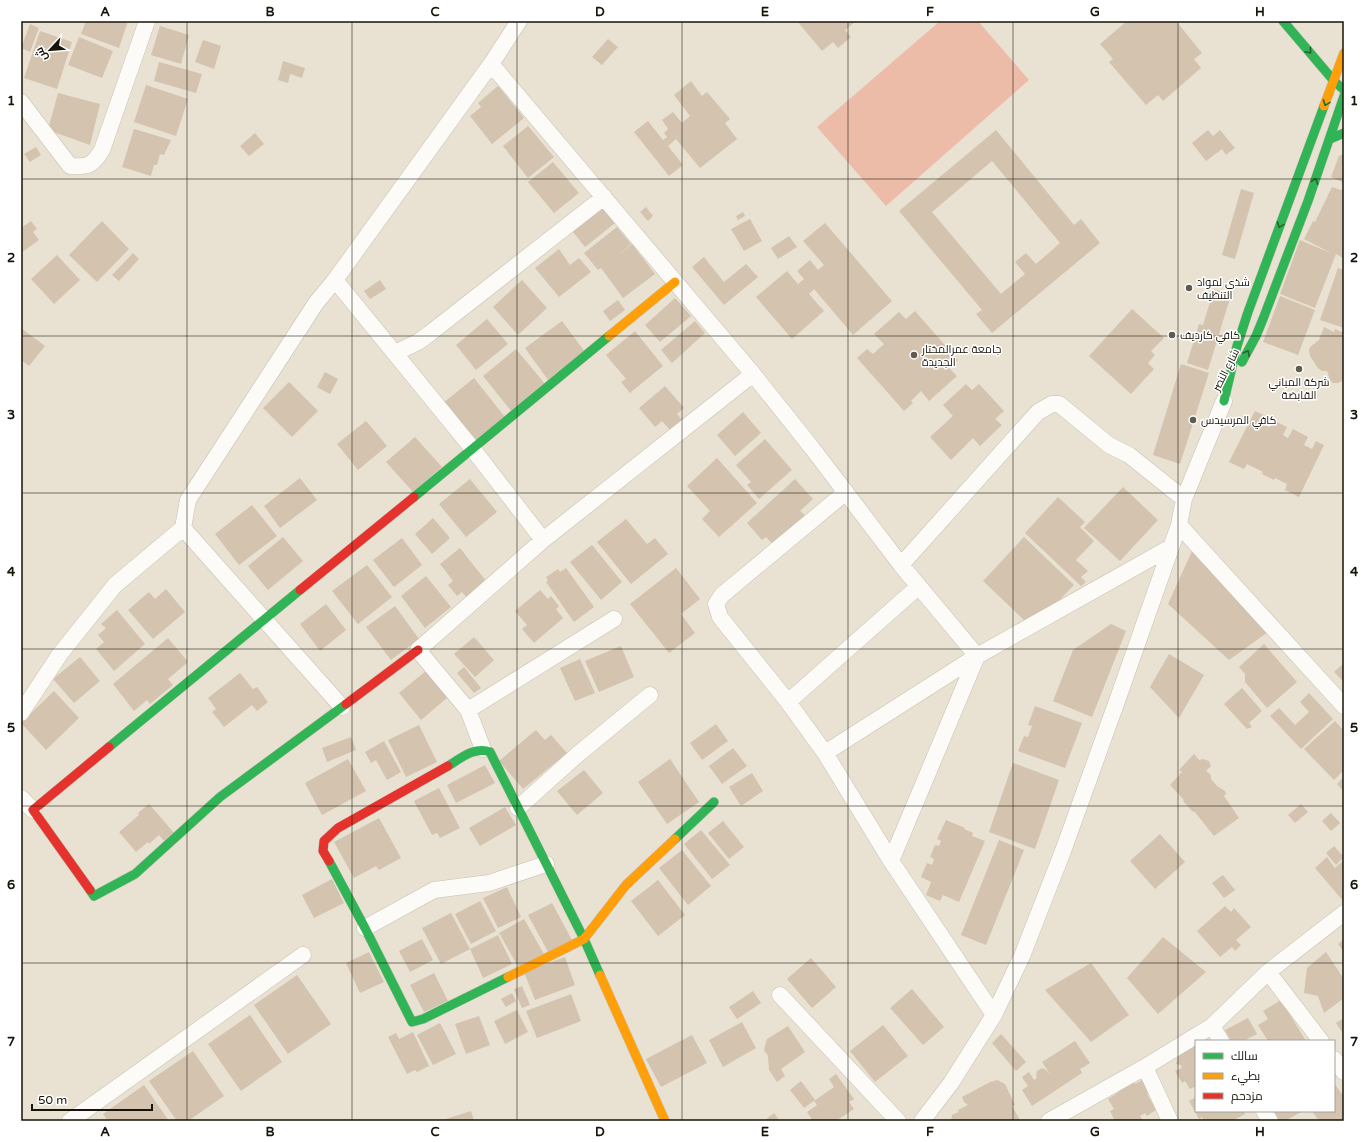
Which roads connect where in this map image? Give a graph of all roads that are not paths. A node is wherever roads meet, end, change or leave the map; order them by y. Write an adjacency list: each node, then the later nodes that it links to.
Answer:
1 (147, 21): 9 (street)
2 (519, 21): 5 (street)
3 (1283, 21): 6 (main road, one-way to 6)
4 (1344, 53): 6 (main road, شارع النصر)
5 (491, 64): 12 (street); 13 (street)
6 (1334, 81): 7 (main road); 17 (main road, شارع النصر, one-way to 17)
7 (1344, 90)
8 (1344, 96): 11 (main road, شارع النصر)
9 (21, 102)
10 (1344, 133): 11 (main road)
11 (1330, 139): 17 (main road, شارع النصر, one-way to 11)
12 (604, 197): 14 (street); 15 (street)
13 (335, 280): 15 (street); 22 (street)
14 (675, 282): 16 (street); 18 (main road)
15 (395, 353): 18 (street)
16 (752, 374): 19 (street); 23 (street)
17 (1224, 401): 20 (street)
18 (472, 448): 23 (street); 27 (main road)
19 (846, 492): 25 (street); 32 (street)
20 (1184, 499): 21 (street); 25 (street)
21 (1179, 525): 24 (street); 33 (street)
22 (183, 528): 27 (street); 36 (street)
23 (543, 540): 29 (street)
24 (1171, 547): 30 (street); 51 (street)
25 (901, 565): 26 (street)
26 (919, 586): 30 (street); 32 (street)
27 (265, 619): 34 (street); 42 (main road)
28 (614, 619): 35 (street)
29 (418, 650): 34 (main road); 35 (street)
30 (978, 656): 38 (street); 43 (street)
31 (650, 695): 41 (street)
32 (788, 702): 38 (street)
33 (1344, 706)
34 (342, 707): 42 (main road)
35 (468, 710): 37 (street)
36 (21, 713)
37 (483, 749): 41 (main road); 46 (main road)
38 (825, 753): 43 (street)
39 (21, 798): 42 (street)
40 (714, 802): 47 (main road)
41 (518, 808): 44 (main road)
42 (34, 810)
43 (891, 861): 51 (street)
44 (546, 864): 46 (street); 47 (main road)
45 (1344, 913): 49 (street)
46 (365, 928): 47 (main road)
47 (584, 940): 60 (main road)
48 (303, 955): 59 (street)
49 (1268, 972): 52 (street); 54 (street)
50 (780, 995): 61 (street)
51 (994, 1015): 62 (street)
52 (1212, 1026): 53 (street); 56 (street)
53 (1220, 1040)
54 (1320, 1040)
55 (1335, 1059): 57 (street)
56 (1145, 1067): 63 (street); 64 (street)
57 (1344, 1072)
58 (1265, 1112): 65 (street)
59 (70, 1121)
60 (665, 1121)
61 (898, 1121)
62 (922, 1121)
63 (1049, 1121)
64 (1170, 1121)
65 (1270, 1121)

